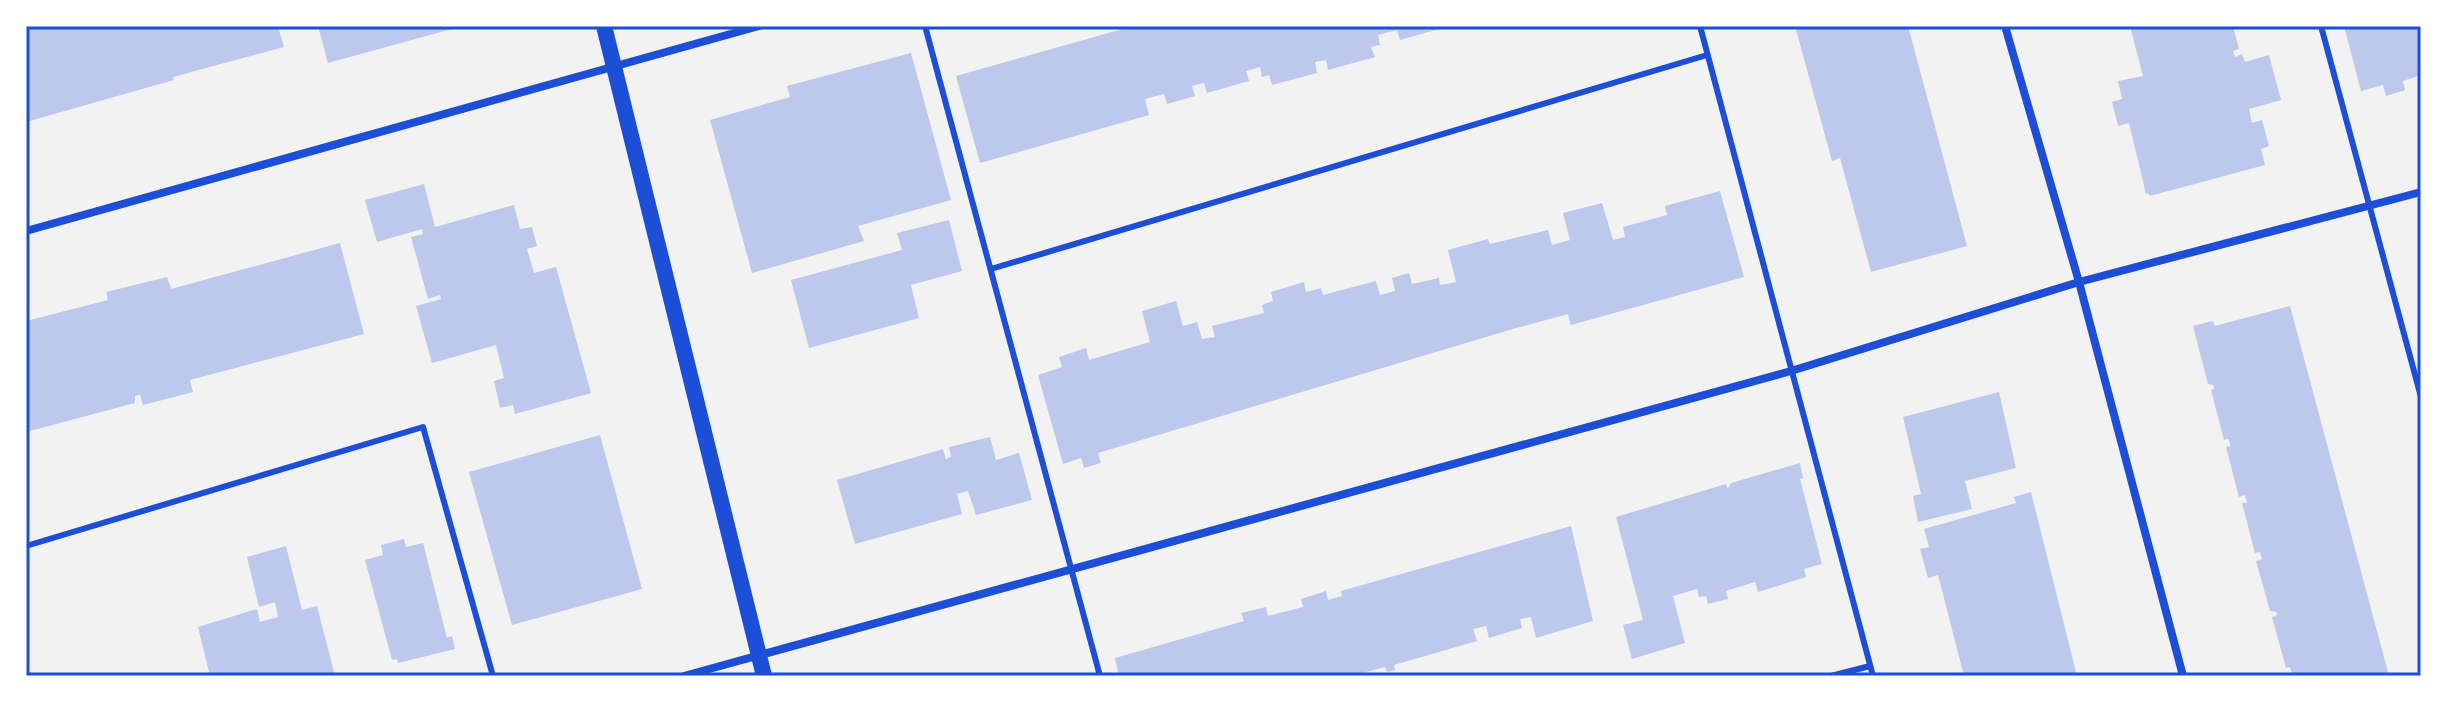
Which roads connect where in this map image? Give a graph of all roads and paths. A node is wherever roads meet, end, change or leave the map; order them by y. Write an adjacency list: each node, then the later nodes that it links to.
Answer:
1 (604, 26): 8 (main road)
2 (759, 26): 8 (street)
3 (925, 26): 12 (lane)
4 (1700, 26): 7 (lane)
5 (2005, 26): 13 (street)
6 (2321, 26): 10 (lane)
7 (1707, 55): 12 (lane); 14 (lane)
8 (615, 65): 11 (street); 18 (main road)
9 (2421, 192): 10 (street)
10 (2371, 205): 13 (street); 15 (lane)
11 (26, 231)
12 (991, 269): 17 (lane)
13 (2079, 282): 14 (street); 26 (street)
14 (1791, 371): 17 (street); 19 (lane)
15 (2421, 397)
16 (26, 546): 20 (lane)
17 (1070, 570): 18 (street); 23 (lane)
18 (759, 656): 21 (street); 22 (main road)
19 (1870, 666): 24 (lane); 25 (lane)
20 (493, 676)
21 (684, 676)
22 (764, 676)
23 (1100, 676)
24 (1831, 676)
25 (1873, 676)
26 (2183, 676)

